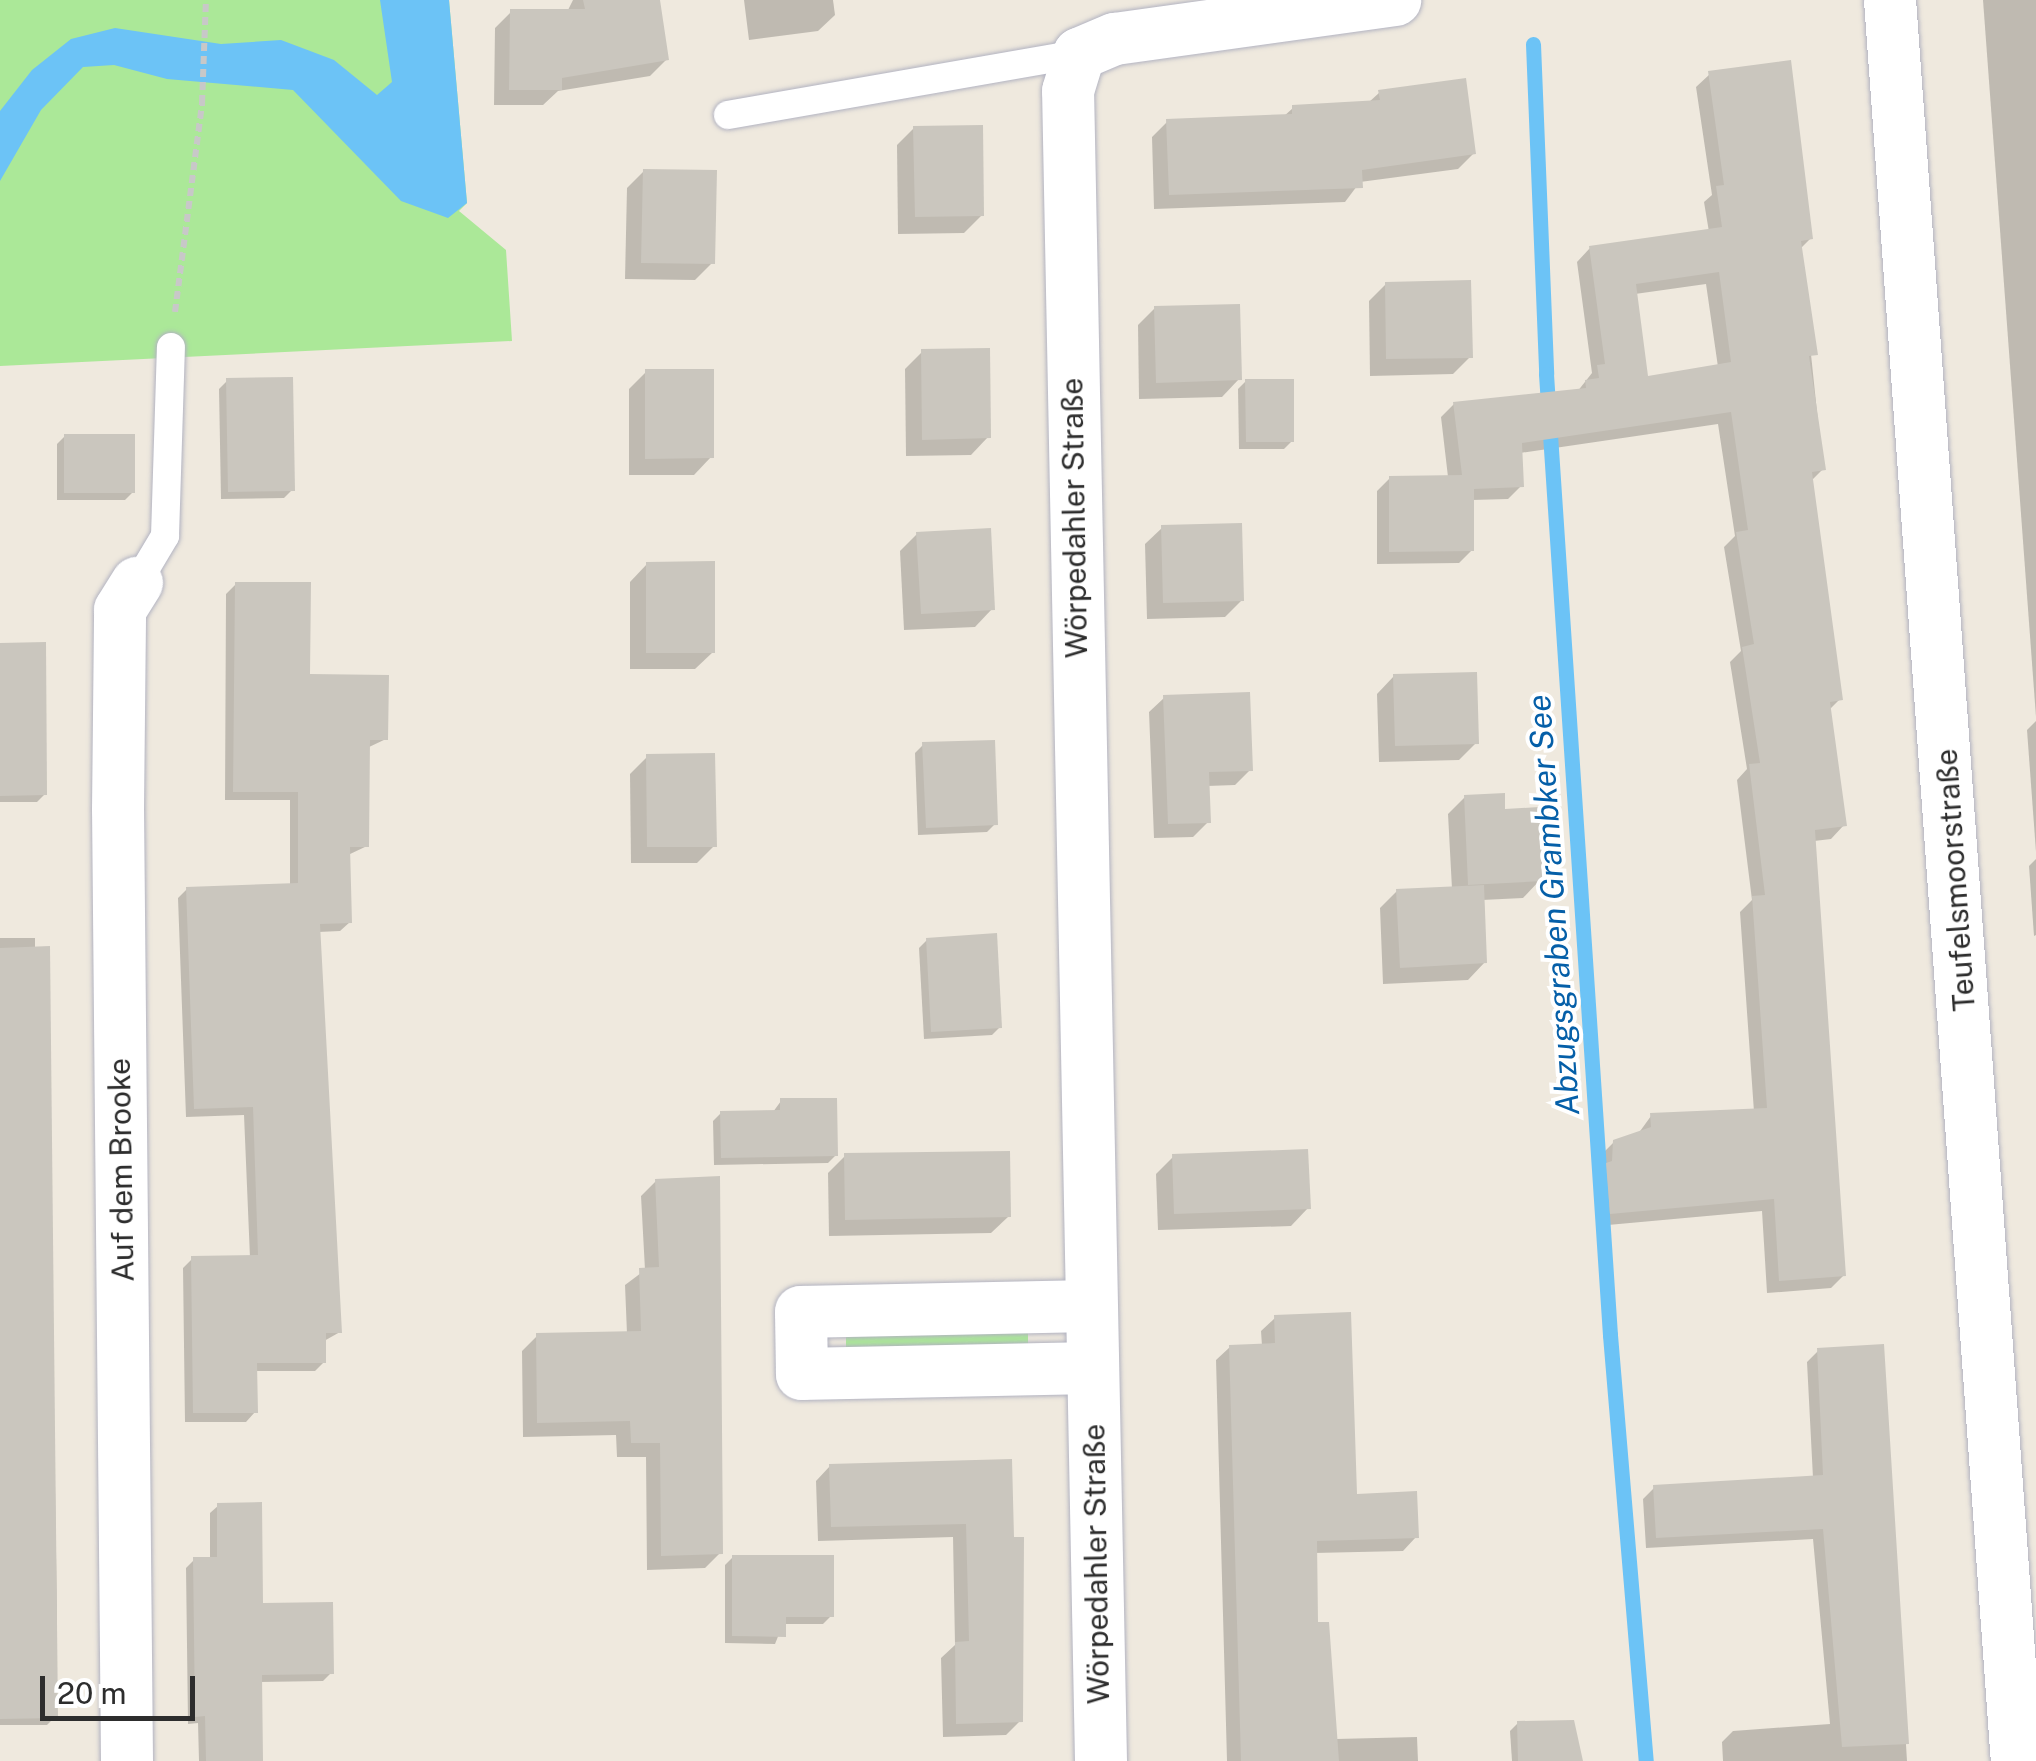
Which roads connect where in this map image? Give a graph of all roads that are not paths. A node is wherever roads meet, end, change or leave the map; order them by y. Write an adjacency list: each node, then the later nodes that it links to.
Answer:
1 (1395, 0): 3 (street)
2 (1890, 0): 11 (street, Teufelsmoorstraße)
3 (1079, 54): 4 (lane); 7 (street, Wörpedahler Straße)
4 (728, 116)
5 (171, 347): 6 (lane)
6 (137, 583): 9 (street, Auf dem Brooke)
7 (1089, 1306): 8 (street, Wörpedahler Straße); 8 (street)
8 (1091, 1368): 10 (street, Wörpedahler Straße)
9 (127, 1761)
10 (1101, 1761)
11 (2017, 1761)

